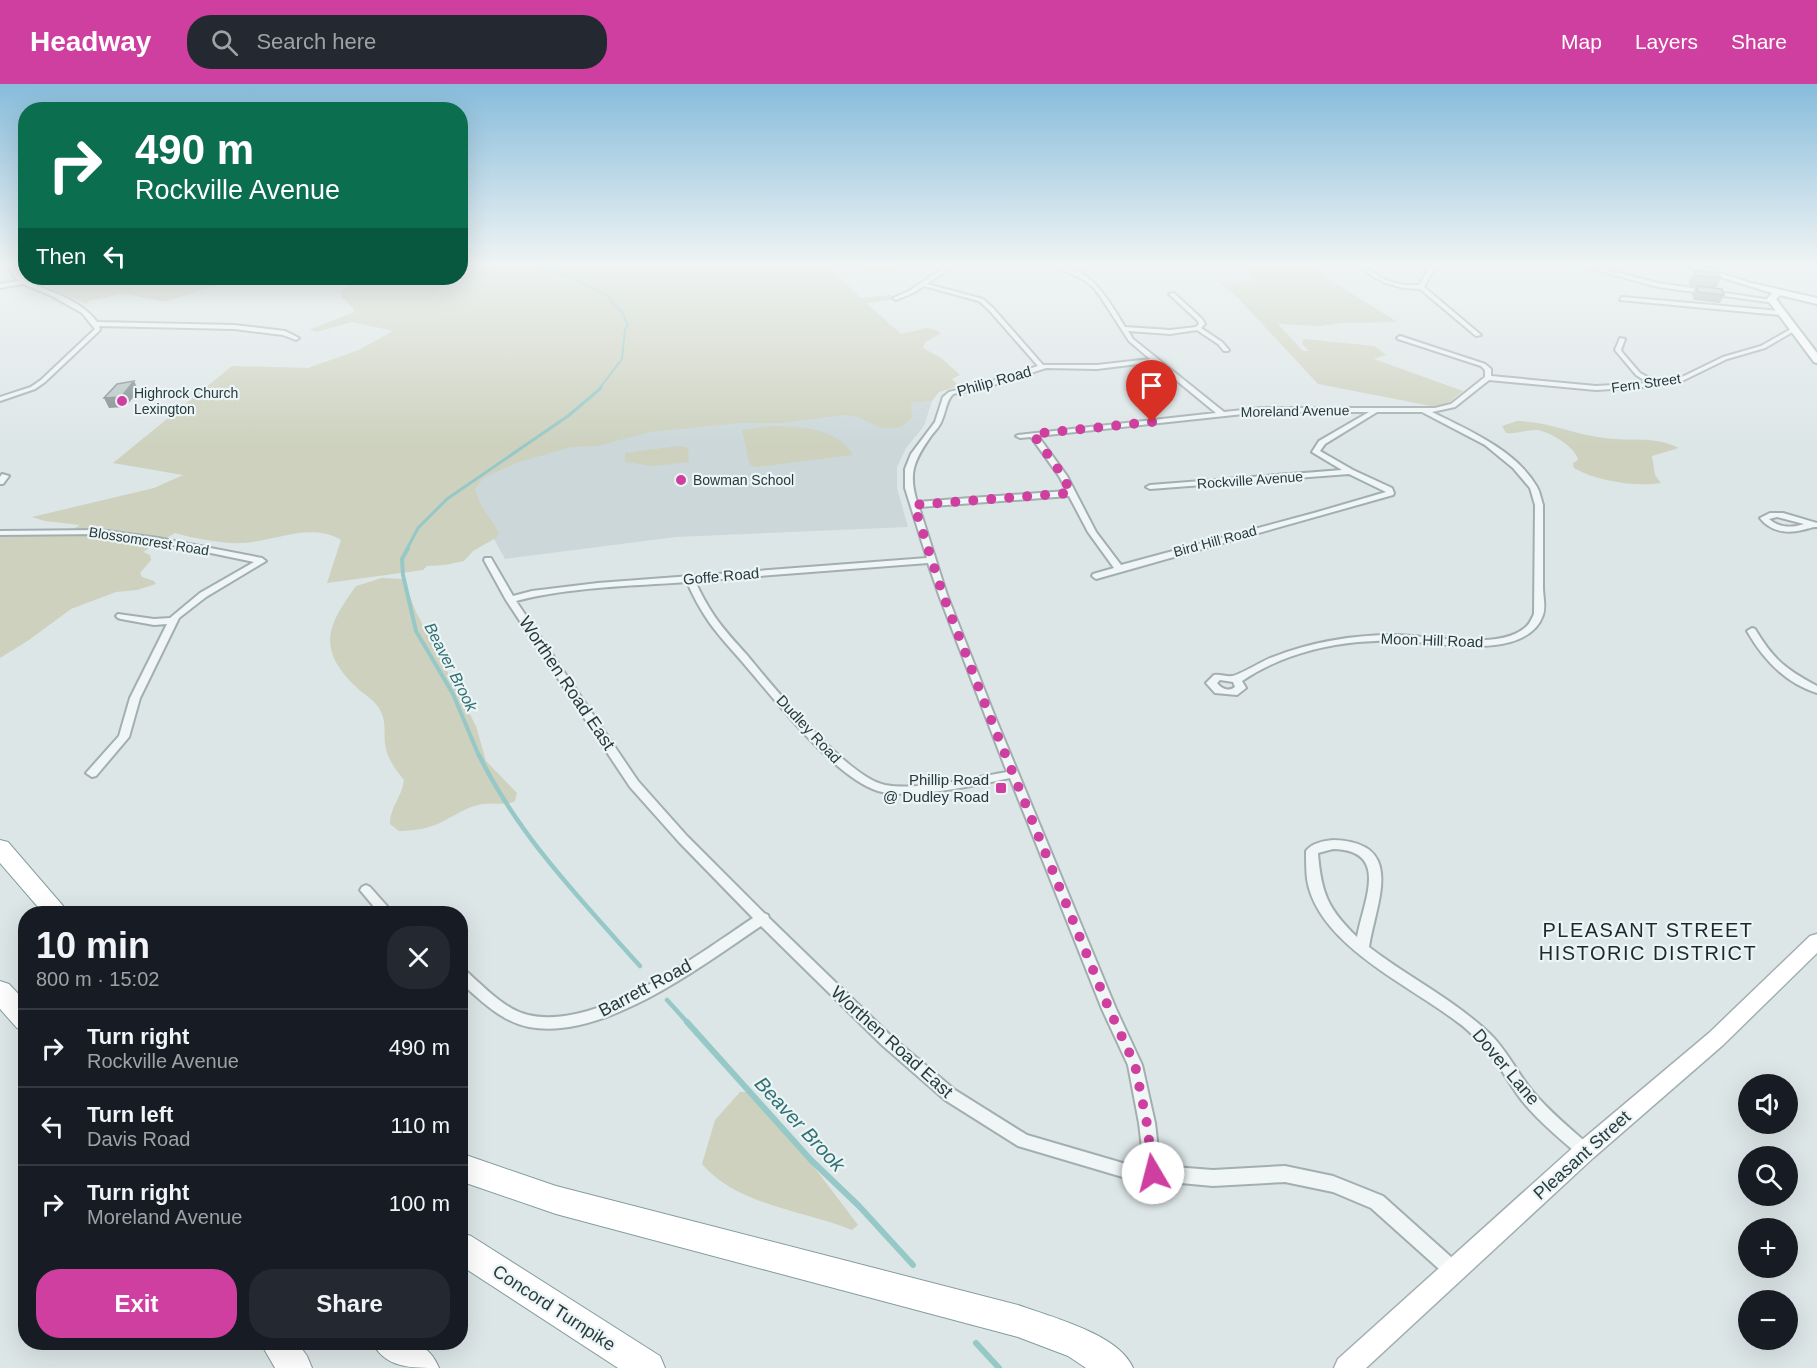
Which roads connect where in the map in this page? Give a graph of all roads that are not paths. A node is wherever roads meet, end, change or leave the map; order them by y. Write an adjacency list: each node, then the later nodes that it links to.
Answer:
1 (96, 324): 21 (street)
2 (131, 325): 12 (street)
3 (1005, 325): 18 (street)
4 (1121, 325): 9 (street)
5 (1201, 325): 8 (street)
6 (1466, 325): 11 (street)
7 (1789, 325): 10 (main road)
8 (1198, 328): 9 (street); 15 (street)
9 (1123, 329): 16 (street)
10 (1793, 330): 17 (main road); 20 (street, Fern Street)
11 (1478, 335)
12 (296, 338)
13 (1400, 338): 19 (street)
14 (1622, 339): 20 (street)
15 (1226, 350)
16 (1153, 360): 18 (street, Philip Road); 24 (street)
17 (1817, 360)
18 (1042, 367): 30 (street, Philip Road)
19 (1488, 378): 20 (street, Fern Street); 22 (street, Moreland Avenue)
20 (1657, 384)
21 (0, 399)
22 (1423, 410): 23 (street, Moreland Avenue); 42 (street, Moon Hill Road)
23 (1377, 411): 24 (street, Moreland Avenue); 27 (street)
24 (1222, 414): 25 (street, Moreland Avenue)
25 (1033, 434): 26 (street, Moreland Avenue); 29 (street)
26 (1020, 436)
27 (1350, 472): 28 (street, Rockville Avenue); 35 (street, Bird Hill Road)
28 (1150, 487)
29 (1071, 493): 30 (street); 35 (street)
30 (914, 505): 34 (street, Philip Road)
31 (1814, 525): 31 (street)
32 (0, 533): 40 (street, Blossomcrest Road)
33 (488, 560): 38 (street, Worthen Road East)
34 (931, 561): 37 (street, Goffe Road); 45 (street, Philip Road)
35 (1119, 568): 36 (street, Bird Hill Road)
36 (1096, 576)
37 (690, 579): 38 (street, Goffe Road); 45 (street, Dudley Road)
38 (512, 600): 50 (street, Worthen Road East)
39 (121, 616): 40 (street)
40 (172, 621): 44 (street)
41 (1752, 631): 43 (street)
42 (1236, 680)
43 (1817, 690)
44 (92, 773)
45 (1014, 774): 58 (street, Philip Road)
46 (0, 848): 48 (highway)
47 (366, 890): 49 (street)
48 (51, 906)
49 (381, 906)
50 (763, 918): 53 (street, Barrett Road); 58 (street, Worthen Road East)
51 (1817, 941): 56 (street, Pleasant Street)
52 (1362, 949): 52 (street, Dover Lane); 56 (street, Dover Lane)
53 (468, 981)
54 (0, 991): 55 (highway)
55 (18, 1011)
56 (1585, 1151): 60 (street, Pleasant Street)
57 (468, 1170): 63 (highway)
58 (1153, 1173): 60 (street, Worthen Road East)
59 (468, 1251): 66 (highway, Concord Turnpike)
60 (1454, 1271): 67 (street, Pleasant Street)
61 (282, 1350): 64 (highway)
62 (398, 1350): 65 (highway)
63 (1115, 1367)
64 (295, 1368)
65 (422, 1368)
66 (648, 1368)
67 (1347, 1368)

